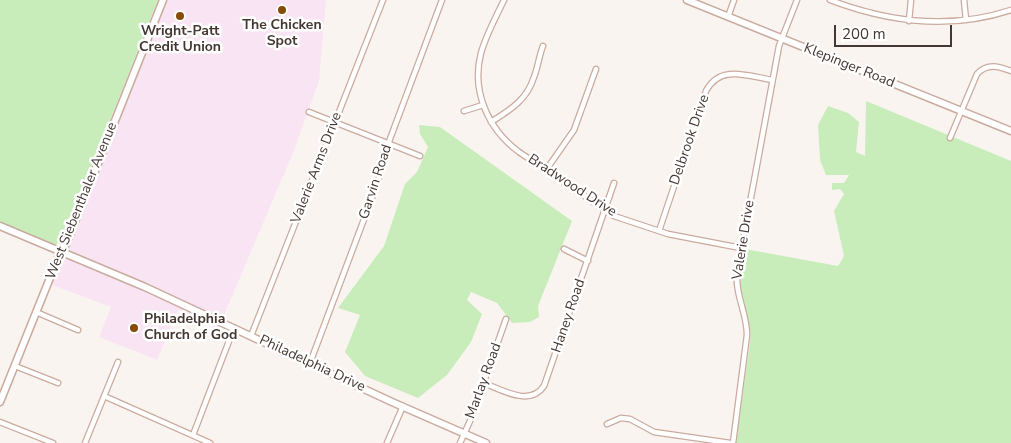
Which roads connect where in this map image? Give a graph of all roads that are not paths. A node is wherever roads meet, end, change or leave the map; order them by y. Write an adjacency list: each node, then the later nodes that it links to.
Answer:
1 (163, 0): 37 (main road, West Siebenthaler Avenue)
2 (383, 0): 24 (street, Valerie Arms Drive)
3 (442, 0): 28 (street, Garvin Road)
4 (504, 0): 20 (street, Bradwood Drive)
5 (687, 0): 12 (main road, Klepinger Road)
6 (734, 0): 12 (street)
7 (797, 0): 15 (street, Valerie Drive)
8 (830, 0): 14 (street)
9 (911, 0): 14 (street)
10 (964, 0): 13 (street)
11 (1011, 10): 13 (street)
12 (728, 17): 15 (main road, Klepinger Road)
13 (966, 20): 14 (street)
14 (909, 21)
15 (781, 38): 19 (street, Valerie Drive); 22 (main road, Klepinger Road)
16 (543, 46): 25 (street)
17 (596, 69): 30 (street)
18 (1011, 71): 22 (street)
19 (772, 80): 34 (street, Delbrook Drive); 35 (street, Valerie Drive)
20 (483, 105): 21 (street); 25 (street, Bradwood Drive)
21 (464, 111)
22 (961, 111): 26 (main road, Klepinger Road); 27 (street)
23 (309, 112): 24 (street)
24 (335, 122): 28 (street); 43 (street, Valerie Arms Drive)
25 (491, 122): 30 (street, Bradwood Drive)
26 (1011, 131)
27 (950, 138)
28 (389, 143): 29 (street); 45 (street, Garvin Road)
29 (420, 156)
30 (546, 170): 32 (street, Bradwood Drive)
31 (614, 183): 32 (street, Haney Road)
32 (605, 210): 34 (street, Bradwood Drive); 38 (street, Haney Road)
33 (0, 226): 37 (main road, Philadelphia Drive)
34 (659, 231): 35 (street, Bradwood Drive)
35 (741, 248): 62 (street, Valerie Drive)
36 (564, 249): 38 (street)
37 (61, 252): 39 (main road, West Siebenthaler Avenue); 41 (main road, Philadelphia Drive)
38 (588, 261): 48 (street, Haney Road)
39 (36, 312): 42 (street); 46 (main road, West Siebenthaler Avenue)
40 (506, 319): 48 (street, Marlay Road)
41 (234, 328): 43 (main road, Philadelphia Drive); 55 (street)
42 (78, 330)
43 (251, 336): 45 (main road, Philadelphia Drive)
44 (118, 362): 49 (street)
45 (310, 363): 51 (main road, Philadelphia Drive)
46 (14, 366): 47 (street); 50 (main road, West Siebenthaler Avenue)
47 (58, 383)
48 (484, 383): 54 (street, Marlay Road)
49 (104, 396): 55 (street); 57 (street)
50 (0, 402)
51 (403, 406): 54 (main road, Philadelphia Drive); 59 (street)
52 (0, 422): 56 (street)
53 (607, 424): 62 (street)
54 (464, 434): 60 (street, Marlay Road); 61 (main road, Philadelphia Drive)
55 (193, 435): 58 (street)
56 (53, 443)
57 (85, 443)
58 (210, 443)
59 (387, 443)
60 (460, 443)
61 (486, 443)
62 (731, 443)

